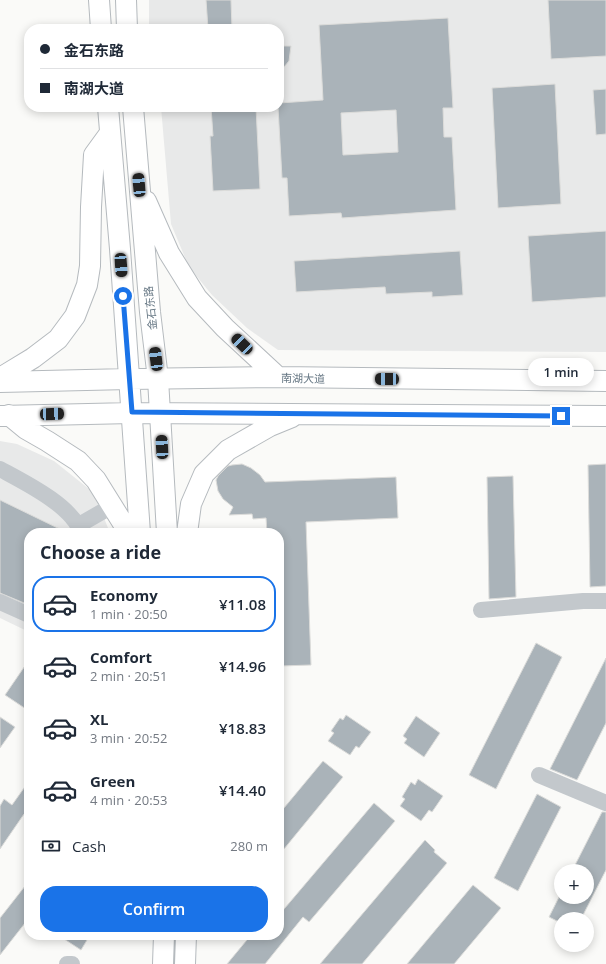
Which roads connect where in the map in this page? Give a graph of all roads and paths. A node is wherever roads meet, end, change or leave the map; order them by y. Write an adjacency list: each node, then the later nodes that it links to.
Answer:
1 (99, 0): 3 (main road)
2 (126, 0): 4 (main road)
3 (101, 24)
4 (127, 24)
5 (108, 112): 7 (main road)
6 (133, 112): 8 (main road, 金石东路)
7 (110, 133): 9 (main road); 12 (main road)
8 (139, 185): 10 (main road, 金石东路); 11 (main road)
9 (0, 378)
10 (158, 378): 11 (main road, 南湖大道); 12 (main road, 南湖大道); 16 (main road, 金石东路)
11 (278, 378): 13 (main road, 南湖大道)
12 (129, 379): 14 (main road, 南湖大道); 15 (main road)
13 (606, 381)
14 (0, 382)
15 (132, 412): 16 (main road); 18 (main road); 25 (main road)
16 (160, 413): 17 (main road); 26 (main road, 金石东路)
17 (299, 414): 19 (main road); 27 (main road)
18 (4, 416): 21 (main road)
19 (606, 416)
20 (0, 469): 22 (street)
21 (112, 506): 23 (street); 24 (main road)
22 (79, 528)
23 (81, 528)
24 (126, 528)
25 (140, 528)
26 (167, 528)
27 (188, 528)
28 (606, 601): 30 (street)
29 (0, 602): 31 (street)
30 (482, 610)
31 (24, 613)
32 (539, 775): 33 (street)
33 (606, 803)
34 (164, 940): 38 (main road)
35 (186, 940): 39 (main road)
36 (67, 964): 37 (street)
37 (72, 964)
38 (163, 964)
39 (185, 964)

